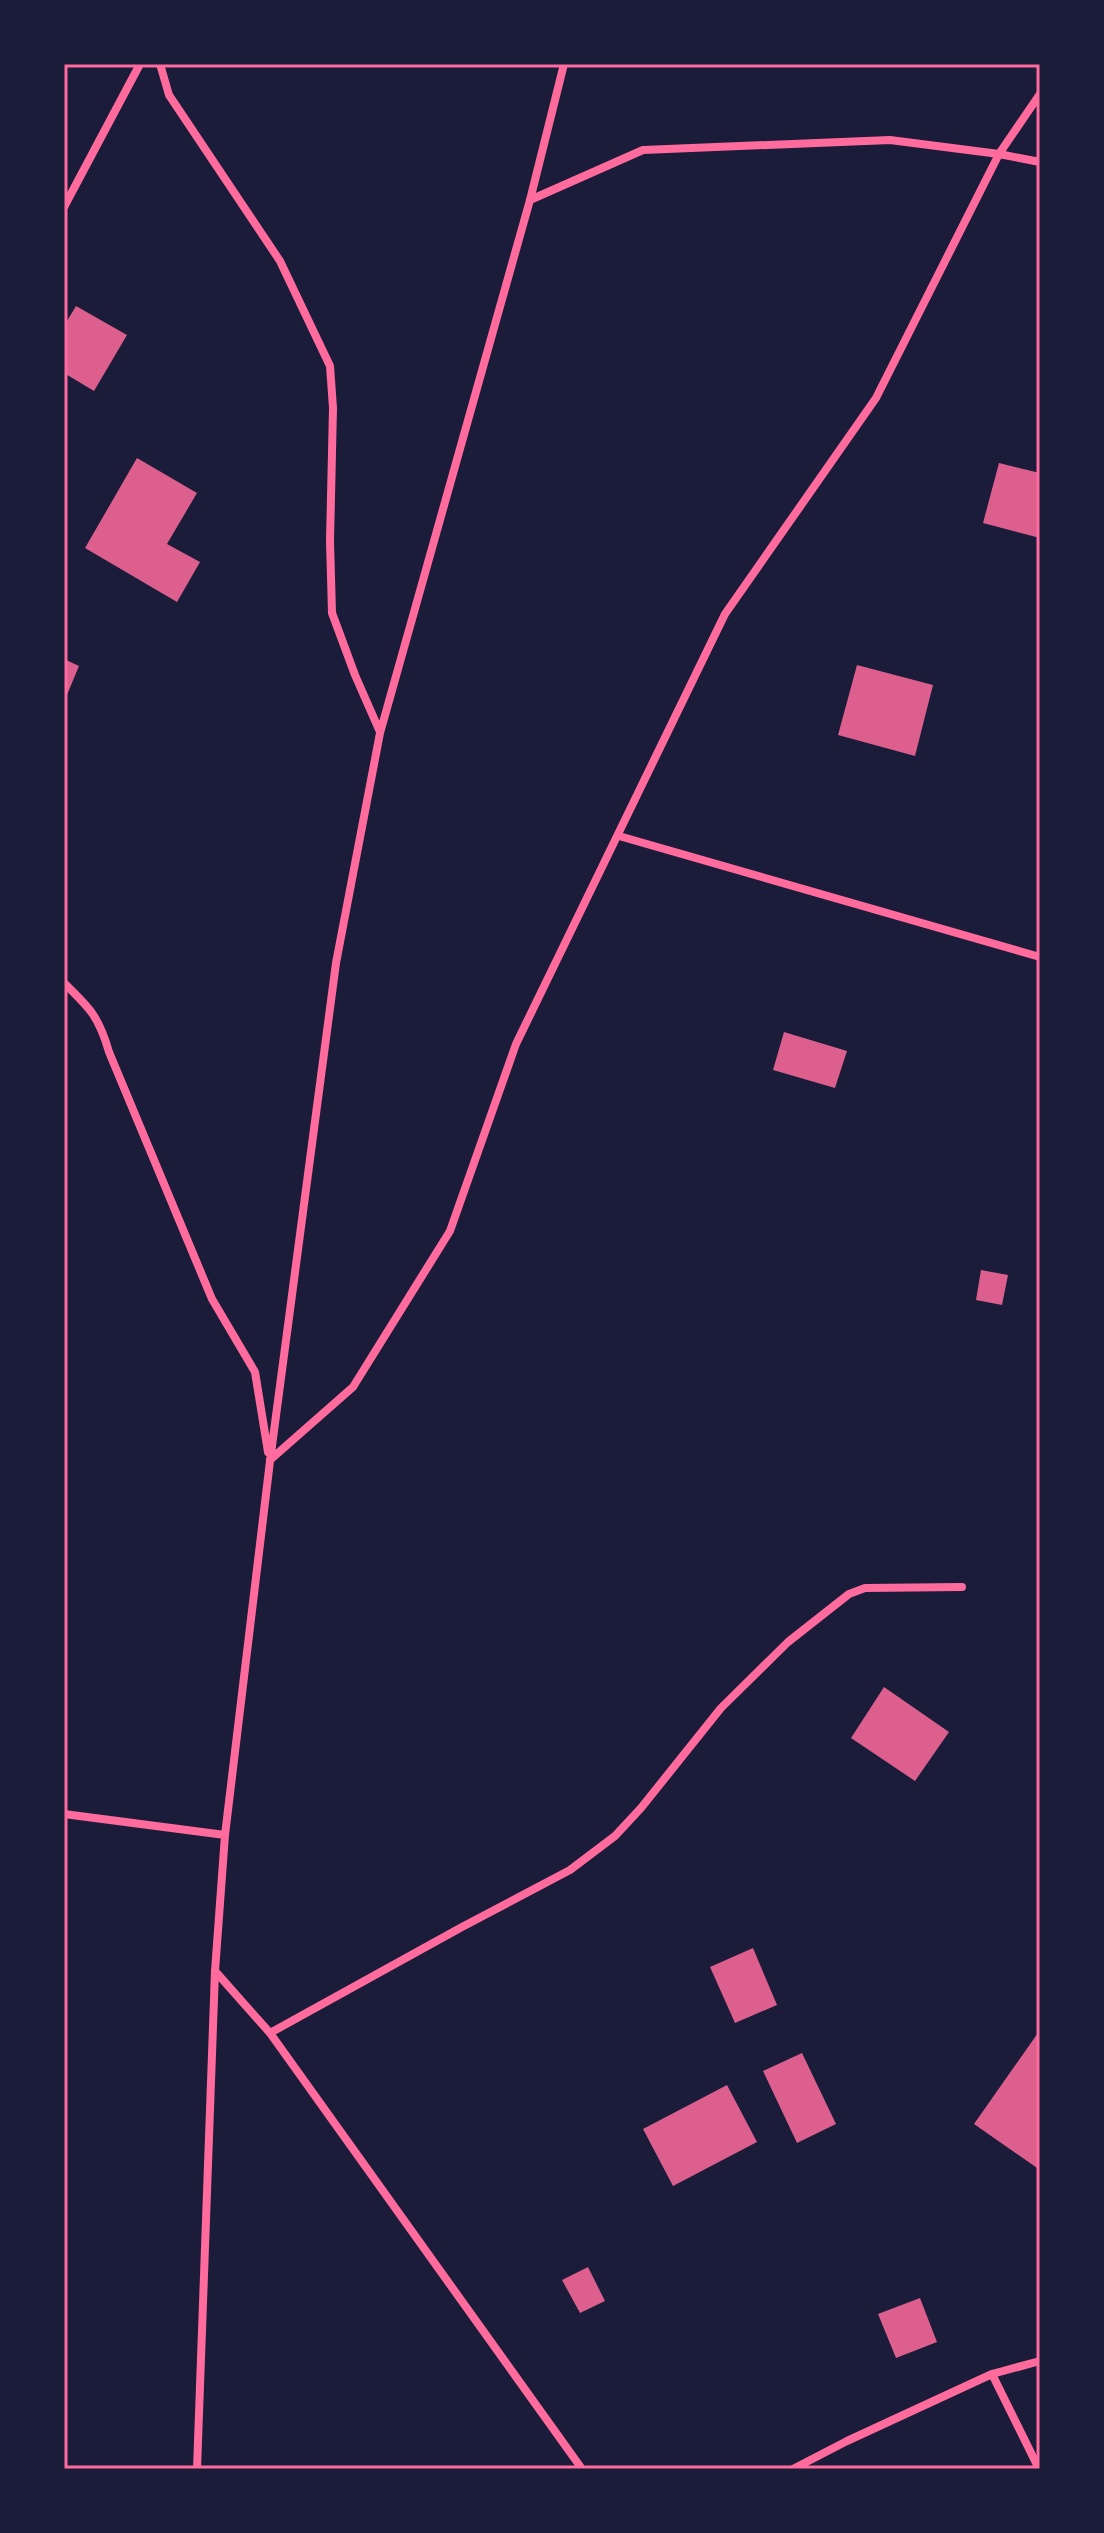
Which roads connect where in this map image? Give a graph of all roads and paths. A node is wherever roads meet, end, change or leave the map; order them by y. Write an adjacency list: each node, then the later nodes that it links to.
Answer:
1 (140, 64): 8 (street)
2 (160, 64): 9 (street)
3 (564, 64): 7 (street)
4 (1040, 94): 5 (street)
5 (999, 154): 6 (street); 7 (street); 10 (street)
6 (1040, 162)
7 (530, 200): 9 (street)
8 (64, 207)
9 (380, 733): 13 (street)
10 (619, 836): 11 (street); 13 (street)
11 (1040, 957)
12 (64, 983): 13 (street)
13 (270, 1461): 16 (street)
14 (962, 1587): 18 (street)
15 (64, 1814): 16 (street)
16 (225, 1835): 17 (street)
17 (215, 1971): 18 (street); 21 (street)
18 (270, 2033): 22 (street)
19 (1040, 2361): 20 (street)
20 (992, 2374): 23 (street); 24 (street)
21 (197, 2469)
22 (582, 2469)
23 (793, 2469)
24 (1039, 2469)

